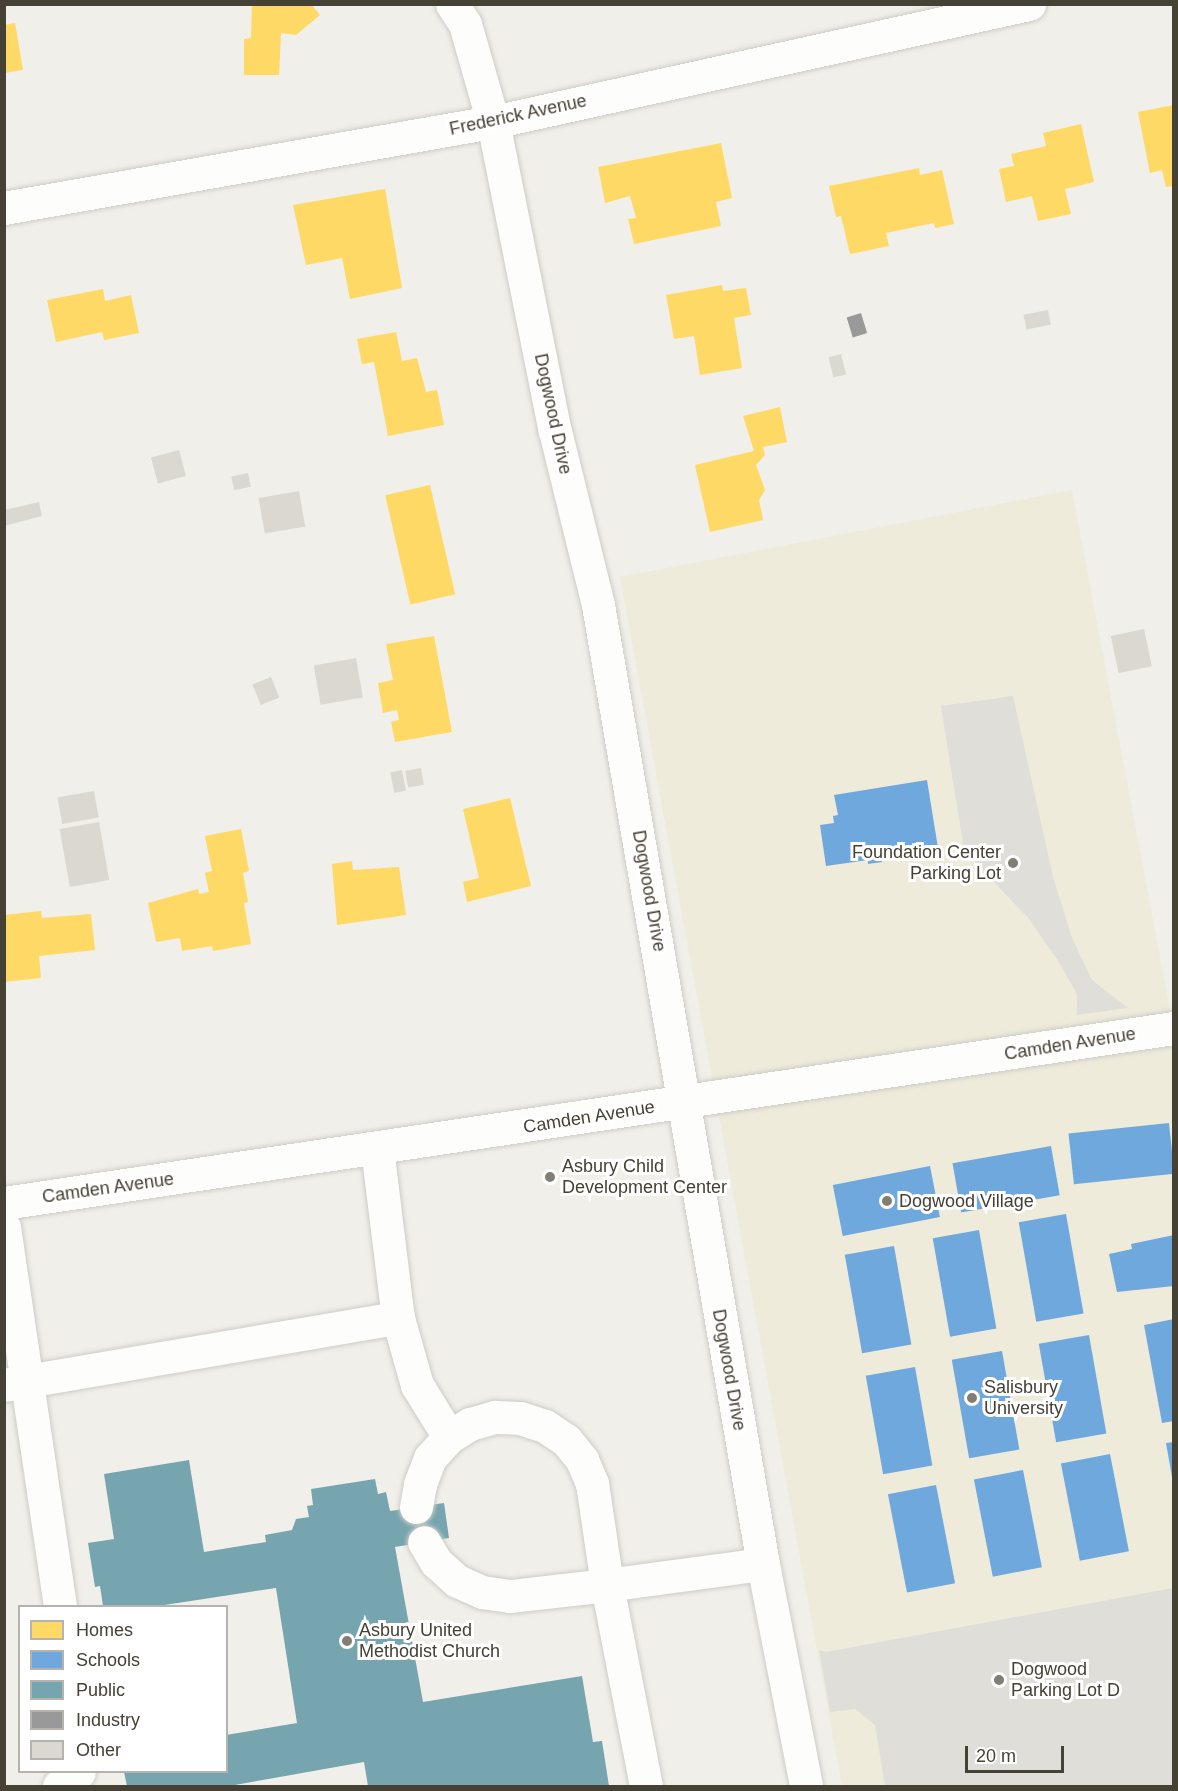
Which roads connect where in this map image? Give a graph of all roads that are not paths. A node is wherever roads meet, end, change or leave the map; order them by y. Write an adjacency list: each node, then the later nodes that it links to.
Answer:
1 (452, 4): 3 (street, Dogwood Drive)
2 (1029, 4): 3 (street, Frederick Avenue)
3 (493, 122): 4 (street, Frederick Avenue); 6 (street, Dogwood Drive)
4 (4, 208)
5 (1173, 1028): 6 (street, Camden Avenue)
6 (686, 1102): 7 (street, Camden Avenue); 15 (street, Dogwood Drive)
7 (377, 1148): 8 (street, Camden Avenue); 10 (street)
8 (4, 1203)
9 (4, 1227): 11 (street)
10 (398, 1318): 11 (street); 12 (street)
11 (16, 1384): 17 (street)
12 (448, 1437): 13 (street); 16 (street)
13 (416, 1507)
14 (424, 1542): 16 (street)
15 (763, 1564): 16 (street); 21 (street, Dogwood Drive)
16 (607, 1585): 20 (street)
17 (60, 1605)
18 (78, 1773): 19 (street)
19 (59, 1786)
20 (646, 1786)
21 (806, 1786)

